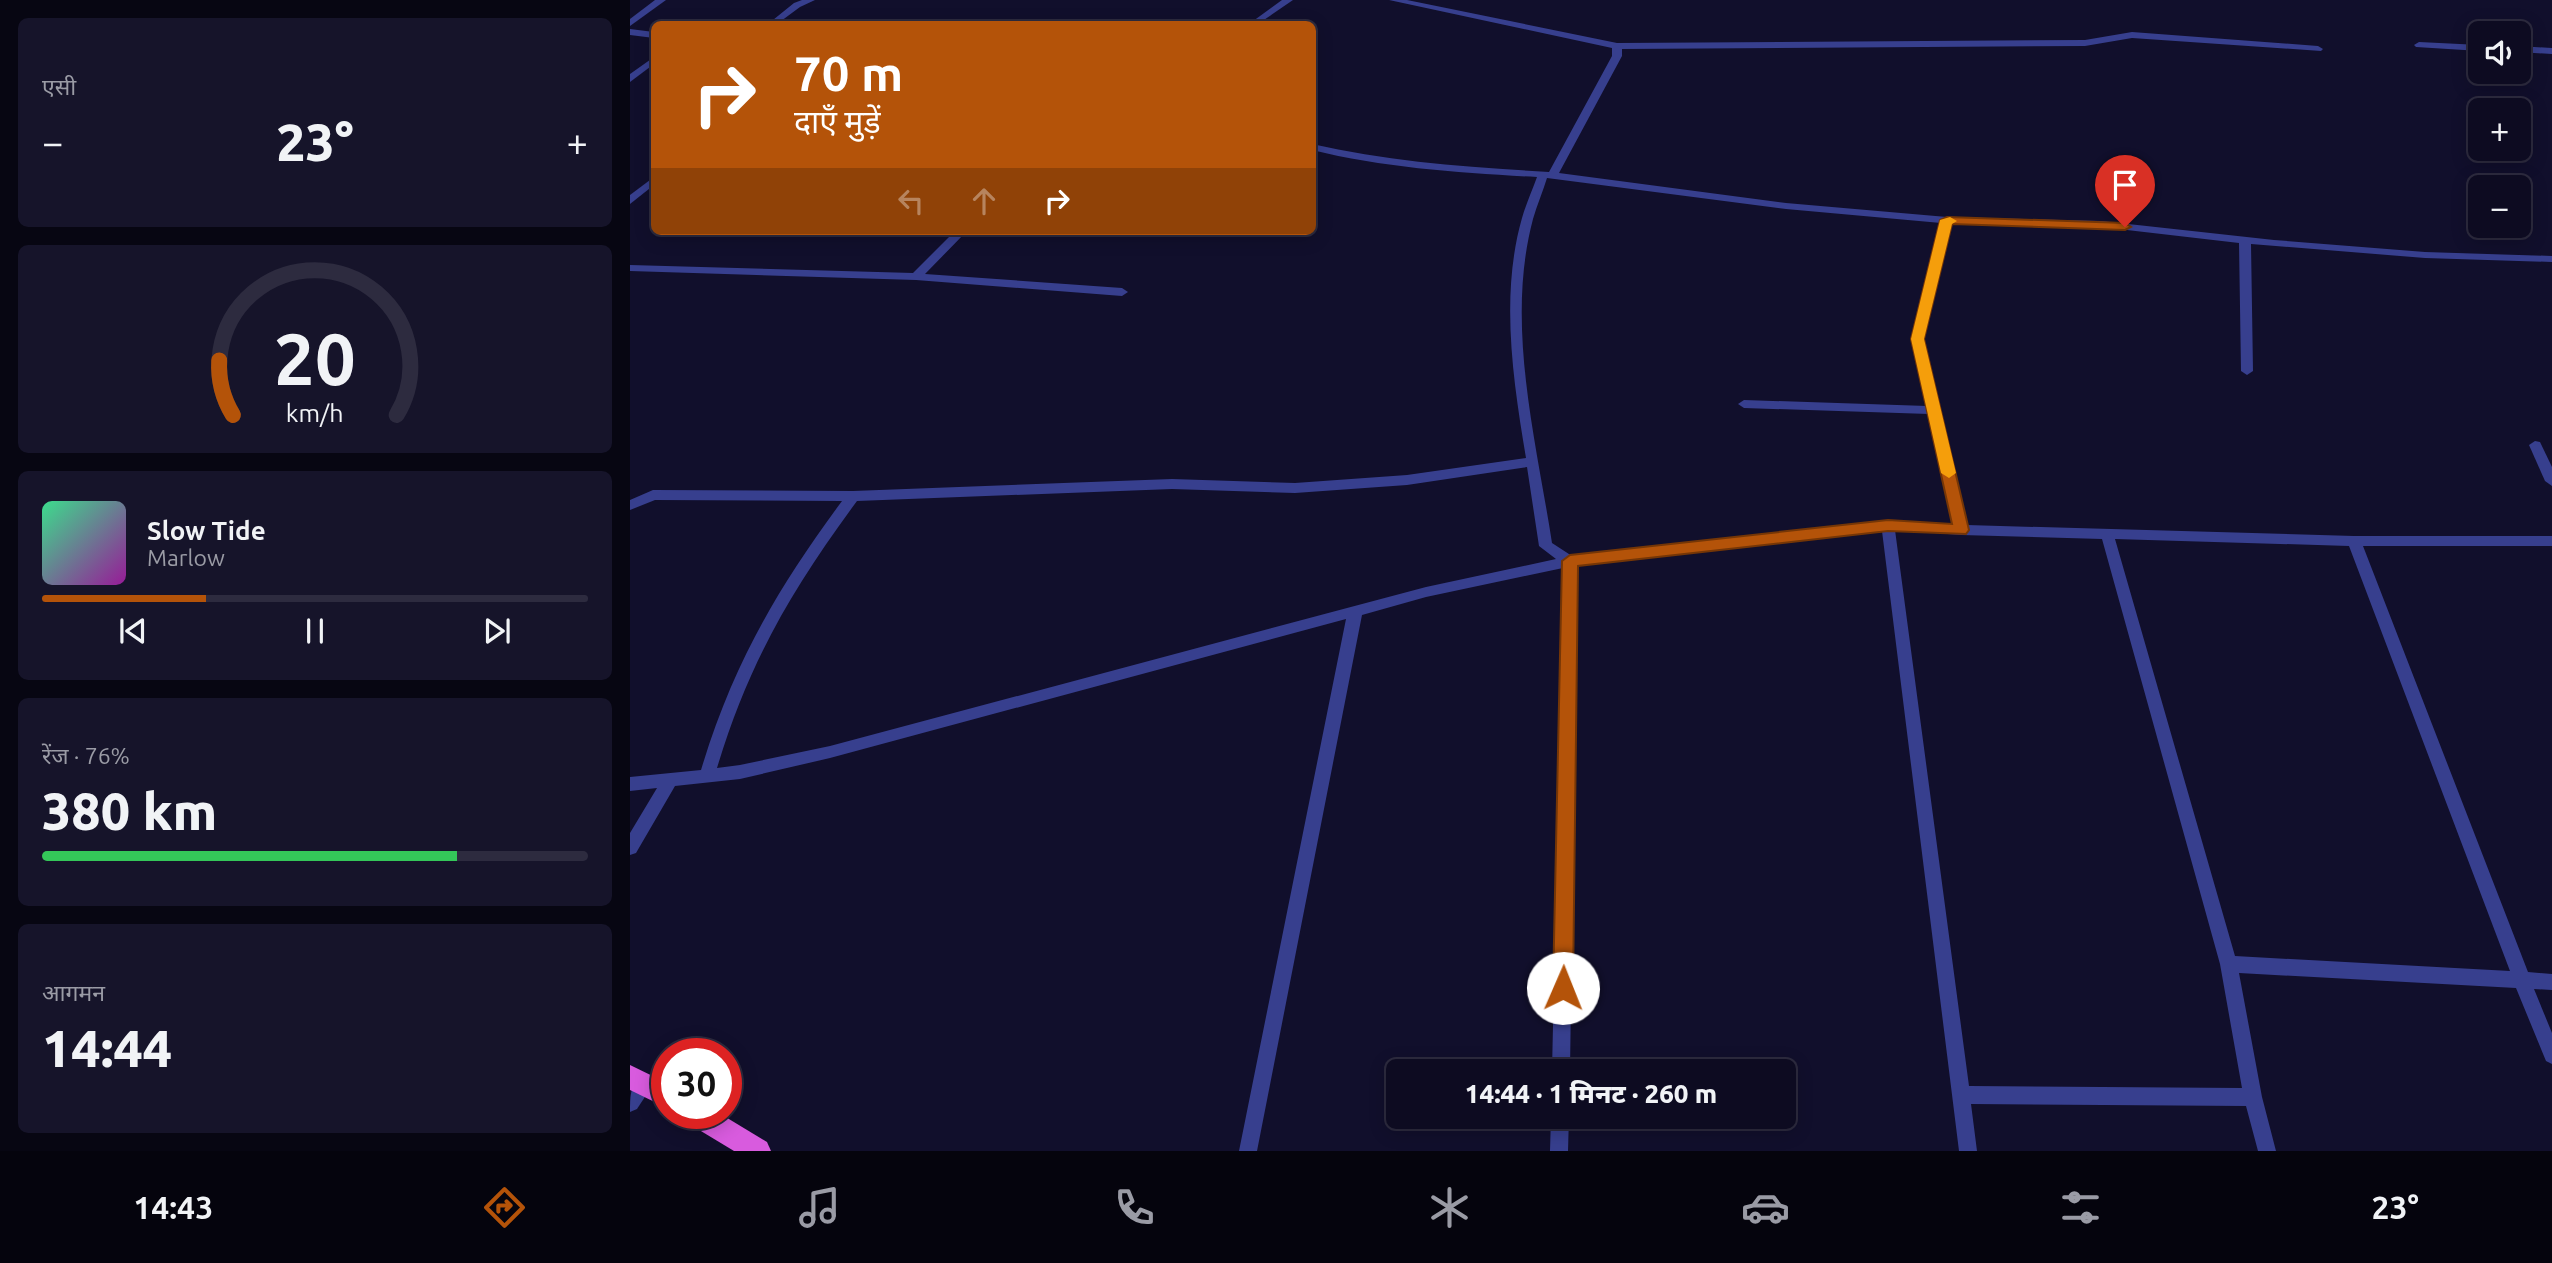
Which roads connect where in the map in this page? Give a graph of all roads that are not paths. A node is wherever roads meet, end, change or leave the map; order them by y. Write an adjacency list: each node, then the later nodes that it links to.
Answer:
1 (661, 0): 7 (street)
2 (810, 0): 5 (street)
3 (1288, 0): 6 (street)
4 (1394, 0): 11 (street)
5 (776, 21)
6 (1257, 21)
7 (630, 23)
8 (630, 32): 9 (street)
9 (651, 35)
10 (2419, 45): 12 (street)
11 (1617, 46): 13 (street); 19 (street)
12 (2468, 47)
13 (2318, 49)
14 (2548, 51): 15 (street)
15 (2552, 60)
16 (651, 62): 17 (street)
17 (630, 79)
18 (1316, 148): 19 (street)
19 (1547, 175): 22 (street); 33 (street)
20 (651, 183): 21 (street)
21 (630, 201)
22 (1947, 220): 24 (street); 31 (street)
23 (957, 235): 27 (street)
24 (2245, 240): 25 (street); 29 (street)
25 (2552, 259)
26 (630, 268): 27 (street)
27 (916, 277): 28 (street)
28 (1122, 292)
29 (2247, 371)
30 (1744, 404): 31 (street)
31 (1935, 410): 38 (street)
32 (2535, 445): 34 (street)
33 (1534, 461): 35 (street); 42 (street)
34 (2552, 481)
35 (853, 496): 36 (street); 44 (street)
36 (630, 505)
37 (1888, 525): 38 (street); 42 (street); 53 (street)
38 (1961, 530): 39 (street)
39 (2107, 534): 40 (street); 48 (street)
40 (2354, 541): 41 (street); 49 (street)
41 (2552, 541)
42 (1570, 561): 43 (street); 52 (street)
43 (1355, 611): 44 (street); 58 (street)
44 (707, 776): 45 (street)
45 (670, 780): 46 (street); 47 (street)
46 (630, 784)
47 (630, 848)
48 (2228, 964): 49 (street); 54 (street)
49 (2522, 980): 50 (street); 51 (street)
50 (2552, 982)
51 (2552, 1055)
52 (1561, 1059)
53 (1962, 1095): 54 (street); 60 (street)
54 (2253, 1097): 61 (street)
55 (722, 1129): 57 (highway)
56 (1560, 1129): 59 (street)
57 (758, 1151)
58 (1248, 1151)
59 (1559, 1151)
60 (1968, 1151)
61 (2267, 1151)

